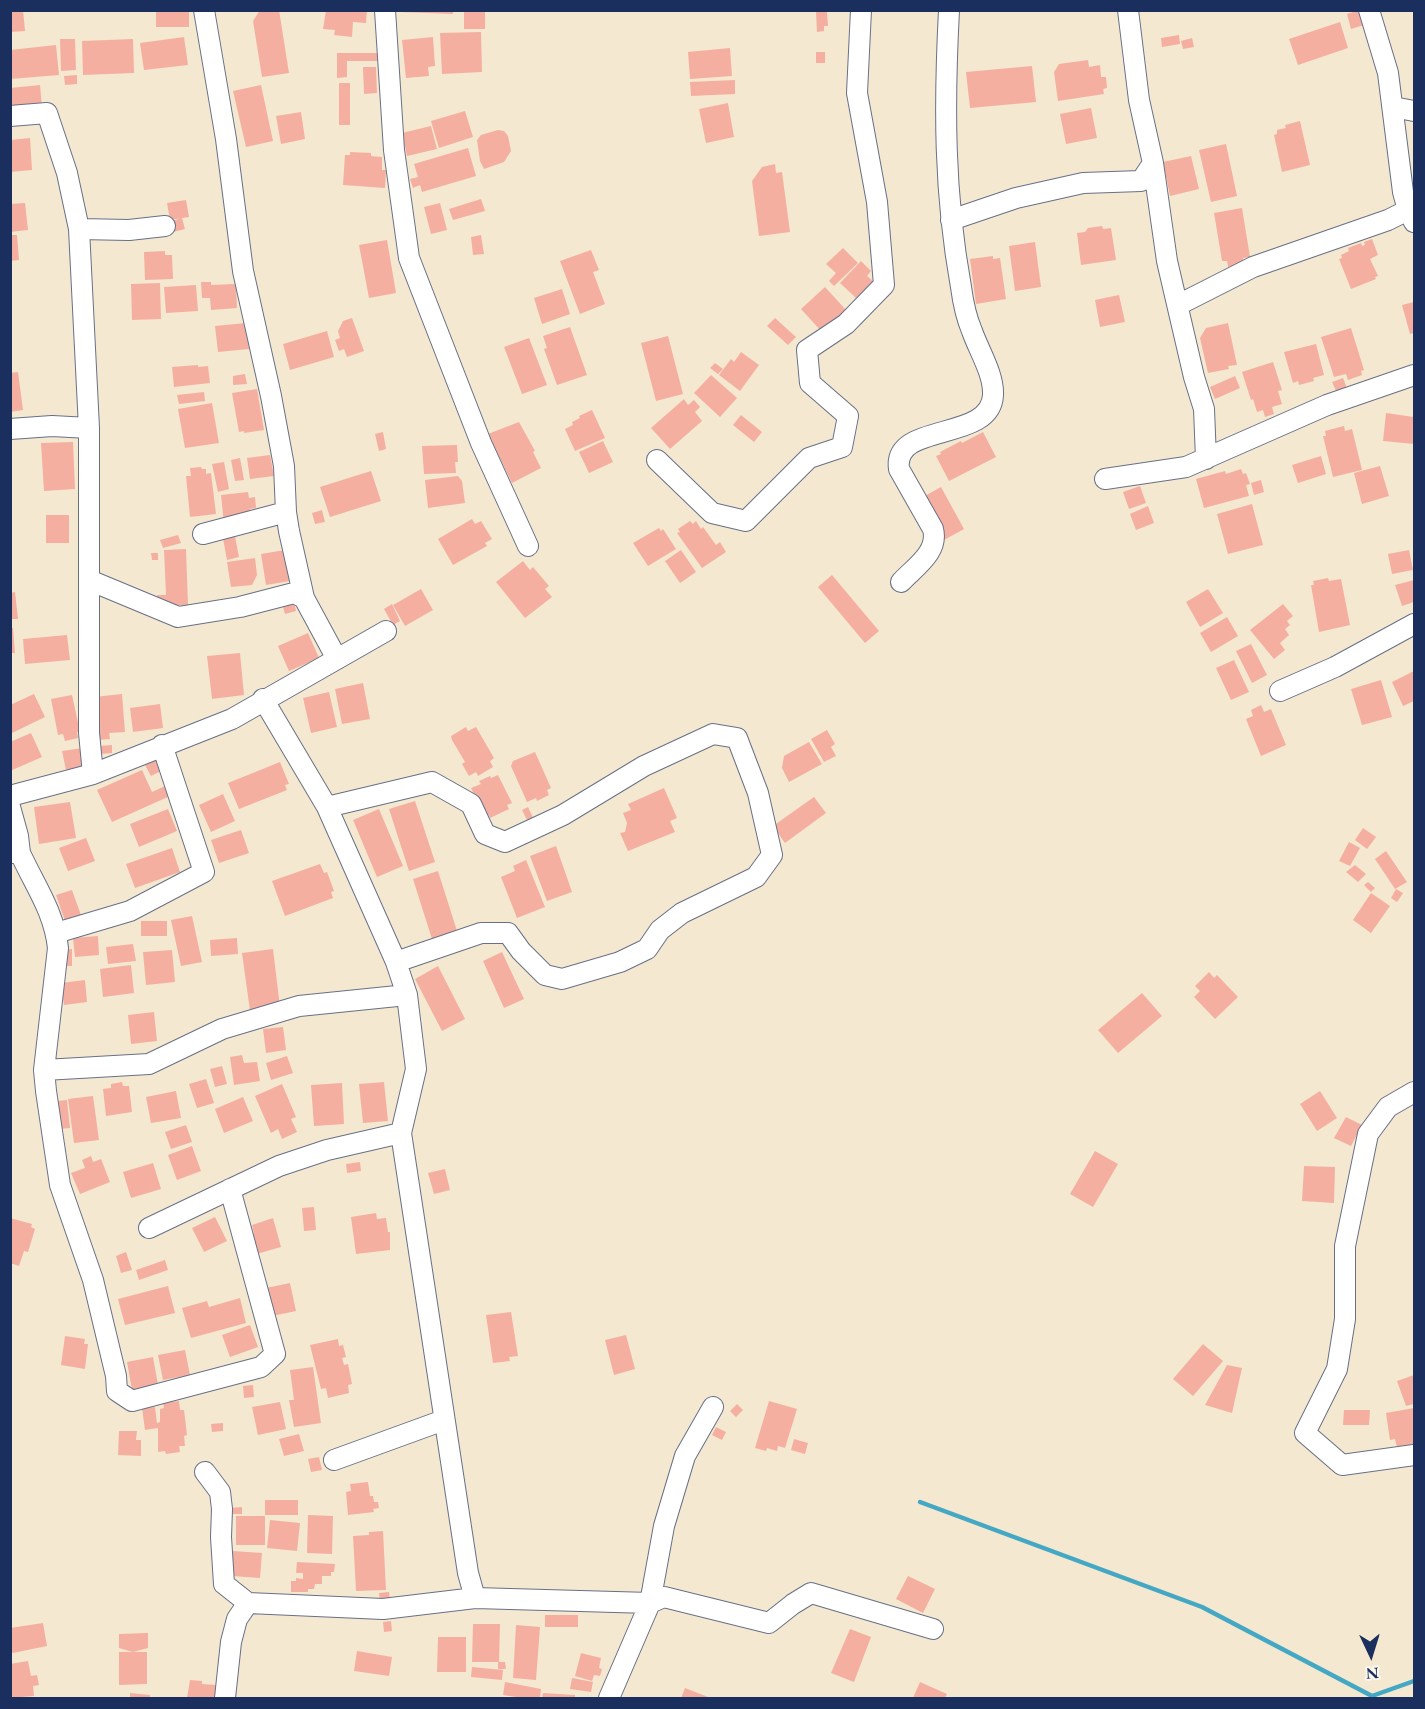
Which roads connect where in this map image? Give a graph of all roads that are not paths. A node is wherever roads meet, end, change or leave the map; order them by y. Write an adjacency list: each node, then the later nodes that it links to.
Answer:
1 (204, 10): 22 (street)
2 (385, 10): 24 (street)
3 (861, 10): 20 (street)
4 (949, 10): 12 (street)
5 (1128, 10): 10 (street)
6 (1369, 10): 7 (street)
7 (1393, 107): 8 (street); 11 (street)
8 (1414, 111)
9 (10, 116): 14 (street)
10 (1153, 163): 12 (street); 15 (street)
11 (1411, 216): 15 (street)
12 (951, 220): 26 (street)
13 (165, 226): 14 (street)
14 (79, 229): 17 (street)
15 (1178, 305): 19 (street)
16 (1414, 375): 19 (street)
17 (90, 428): 18 (street); 25 (street)
18 (10, 429)
19 (1206, 459): 21 (street)
20 (657, 460)
21 (1105, 479)
22 (286, 512): 23 (street); 27 (street)
23 (203, 534)
24 (528, 546)
25 (89, 580): 27 (street); 34 (street)
26 (901, 582)
27 (304, 598): 30 (street)
28 (1414, 624): 31 (street)
29 (386, 631): 30 (street)
30 (337, 659): 32 (street)
31 (1280, 691)
32 (263, 699): 33 (street); 37 (street)
33 (162, 745): 34 (street); 39 (street)
34 (93, 774): 35 (street)
35 (10, 796)
36 (10, 807): 38 (street)
37 (327, 807): 40 (street); 40 (street)
38 (15, 854): 39 (street)
39 (56, 933): 42 (street)
40 (396, 962): 41 (street)
41 (407, 995): 42 (street); 44 (street)
42 (44, 1070): 45 (street)
43 (1414, 1092): 49 (street)
44 (401, 1133): 45 (street); 48 (street)
45 (230, 1189): 46 (street)
46 (149, 1228)
47 (713, 1407): 54 (street)
48 (444, 1420): 50 (street); 52 (street)
49 (1414, 1455)
50 (334, 1460)
51 (205, 1472): 53 (street)
52 (475, 1598): 53 (street); 54 (street)
53 (248, 1603): 56 (street)
54 (650, 1603): 55 (street); 57 (street)
55 (933, 1629)
56 (225, 1698)
57 (609, 1698)

